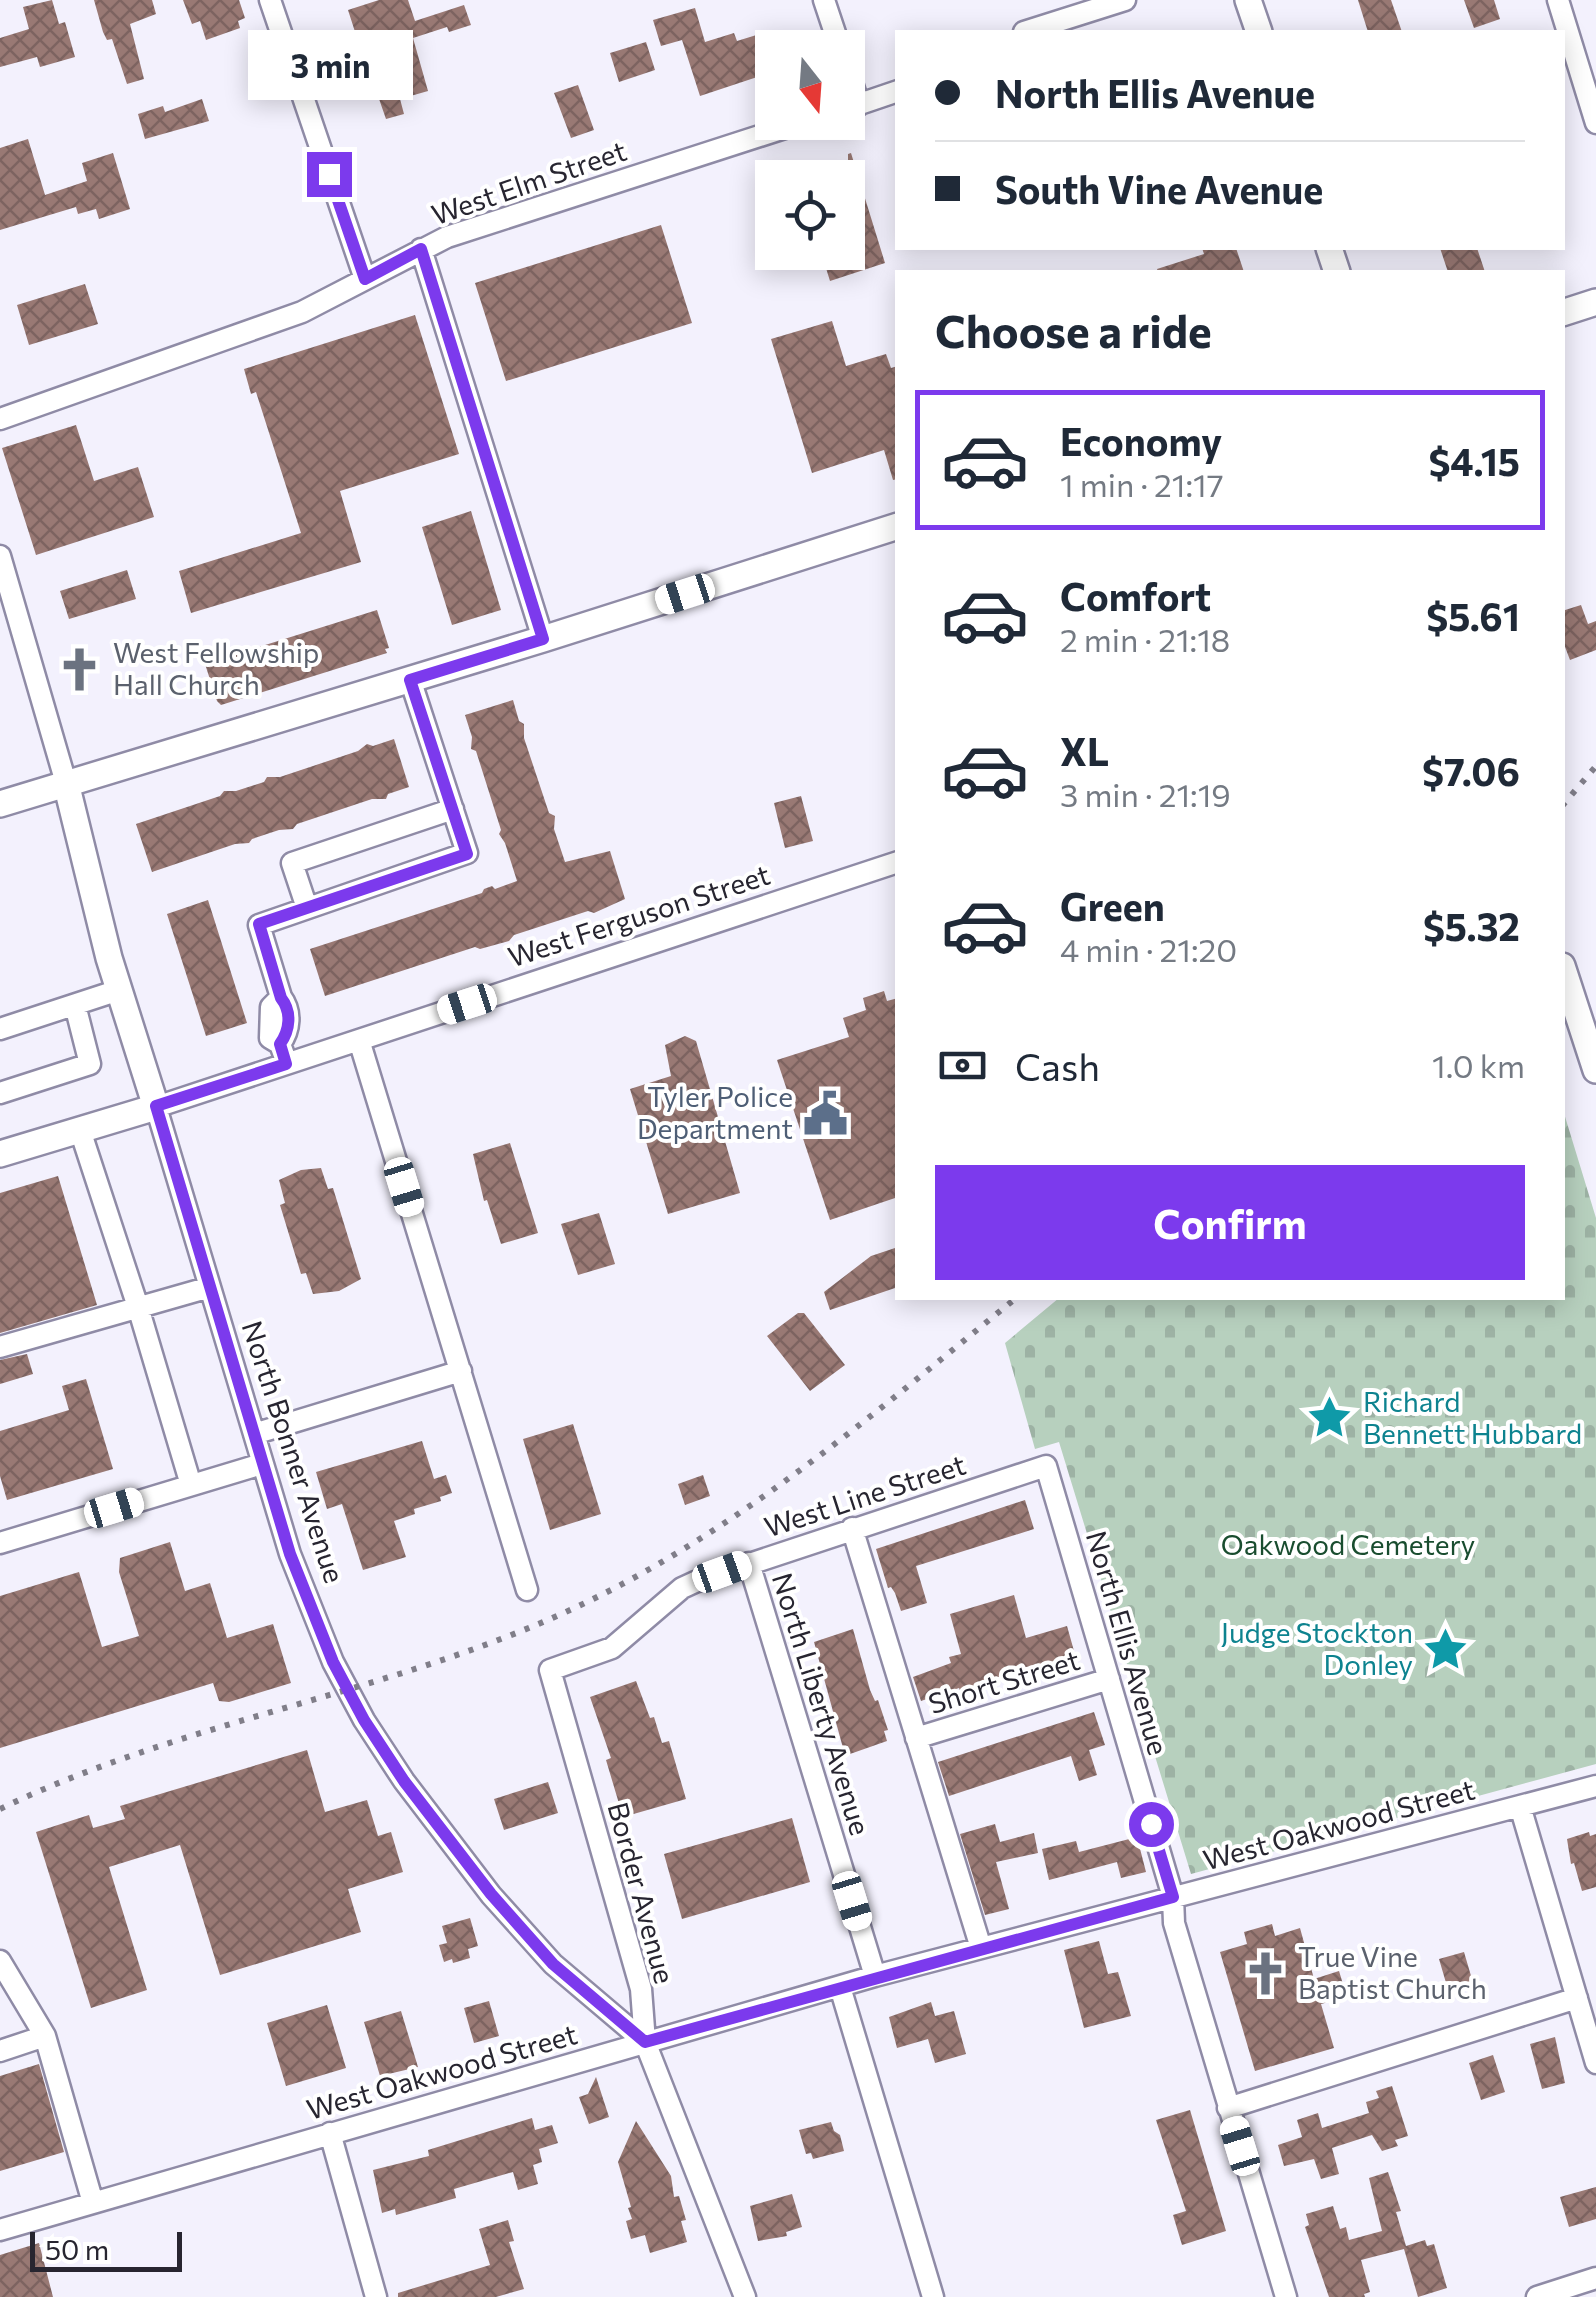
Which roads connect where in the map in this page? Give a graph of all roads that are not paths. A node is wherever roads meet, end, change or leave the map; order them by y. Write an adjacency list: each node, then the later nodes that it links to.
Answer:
1 (270, 0): 14 (street)
2 (824, 0): 6 (street)
3 (1125, 0): 7 (street)
4 (1248, 0): 8 (main road)
5 (1558, 0): 11 (street)
6 (834, 30)
7 (1030, 30)
8 (1258, 30)
9 (895, 93): 10 (street)
10 (865, 102)
11 (1596, 123)
12 (755, 137): 13 (street, West Elm Street)
13 (421, 249): 14 (street, West Elm Street); 20 (street)
14 (365, 279): 17 (street, West Elm Street)
15 (1596, 302): 16 (main road)
16 (1565, 312)
17 (0, 419)
18 (895, 527): 20 (main road)
19 (0, 556): 22 (street)
20 (543, 639): 21 (main road)
21 (410, 680): 22 (main road); 24 (street)
22 (66, 783): 23 (main road); 28 (main road, North Bonner Avenue)
23 (0, 804)
24 (452, 809): 26 (street); 26 (street)
25 (895, 863): 31 (street, West Ferguson Street)
26 (307, 908): 32 (street)
27 (1565, 975): 33 (main road)
28 (119, 990): 29 (street); 35 (main road, North Bonner Avenue)
29 (75, 1005): 30 (street); 34 (street)
30 (0, 1029)
31 (359, 1040): 32 (street, West Ferguson Street); 41 (street)
32 (283, 1054): 35 (street, West Ferguson Street)
33 (1596, 1070)
34 (0, 1092)
35 (156, 1106): 36 (main road, West Ferguson Street); 38 (street, North Bonner Avenue)
36 (80, 1130): 37 (main road, West Ferguson Street); 39 (street)
37 (0, 1154)
38 (210, 1287): 39 (street); 42 (street, North Bonner Avenue)
39 (138, 1306): 40 (street); 45 (street)
40 (0, 1347)
41 (461, 1371): 42 (street); 49 (street)
42 (254, 1434): 43 (street, North Bonner Avenue)
43 (262, 1464): 45 (street); 62 (street, North Bonner Avenue)
44 (1046, 1466): 46 (street, West Line Street); 51 (street, North Ellis Avenue)
45 (191, 1485): 47 (street)
46 (852, 1528): 48 (street, West Line Street); 52 (street)
47 (0, 1543)
48 (749, 1562): 50 (street, West Line Street); 58 (street, North Liberty Avenue)
49 (527, 1590)
50 (550, 1670): 62 (street, Border Avenue)
51 (1109, 1679): 52 (street, Short Street); 55 (street, North Ellis Avenue)
52 (916, 1738): 56 (street)
53 (1596, 1786): 54 (street, West Oakwood Street)
54 (1520, 1806): 55 (street, West Oakwood Street); 60 (street)
55 (1173, 1897): 56 (street, West Oakwood Street); 65 (street, North Ellis Avenue)
56 (981, 1948): 58 (street, West Oakwood Street)
57 (0, 1961): 61 (street)
58 (875, 1976): 59 (street, West Oakwood Street)
59 (840, 1988): 62 (street, West Oakwood Street); 72 (street)
60 (1577, 1998): 64 (street); 65 (street)
61 (45, 2036): 63 (street); 67 (street)
62 (645, 2042): 66 (street, West Oakwood Street); 71 (street, Border Avenue)
63 (0, 2051)
64 (1596, 2063)
65 (1228, 2108): 73 (street, North Ellis Avenue)
66 (330, 2133): 67 (street, West Oakwood Street); 70 (street)
67 (92, 2203): 68 (street, West Oakwood Street)
68 (0, 2230)
69 (1596, 2278): 74 (street)
70 (376, 2297)
71 (746, 2297)
72 (932, 2297)
73 (1286, 2297)
74 (1537, 2297)

